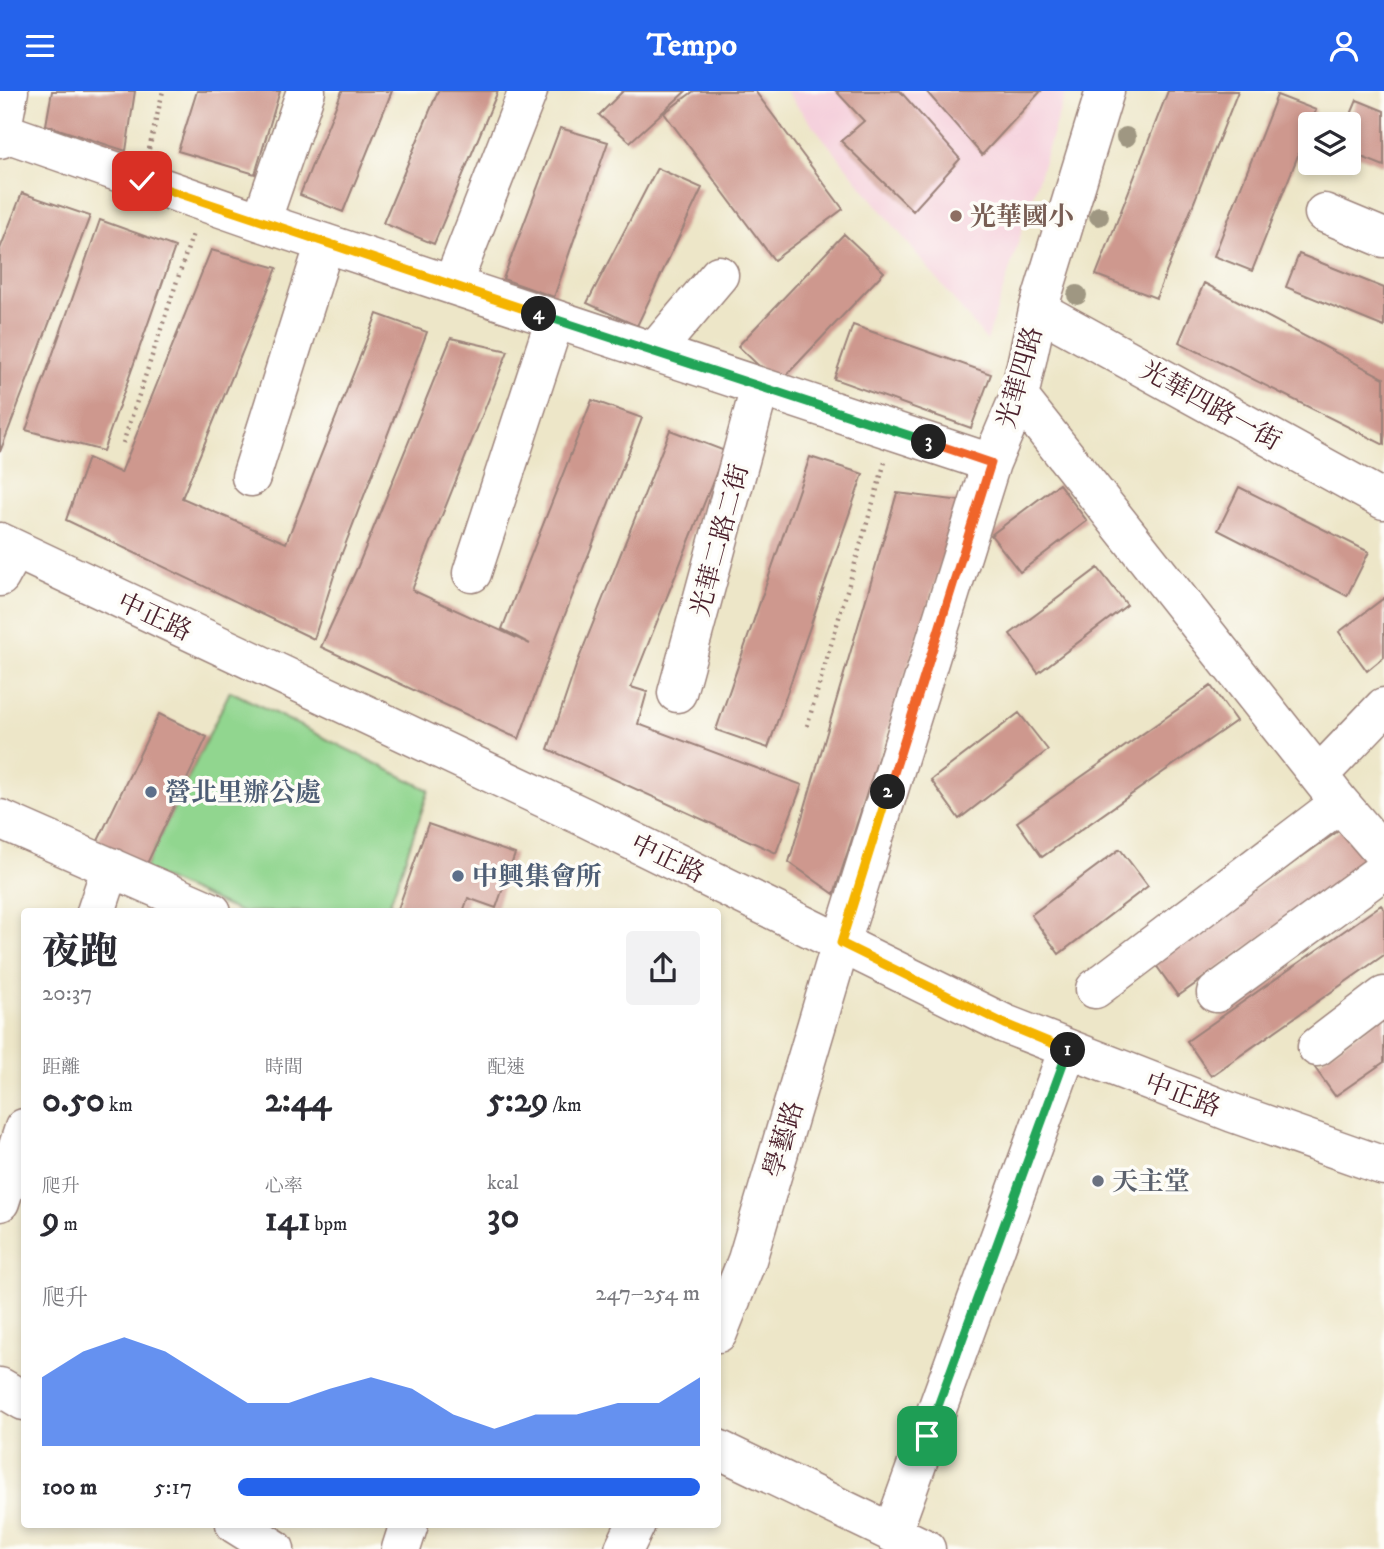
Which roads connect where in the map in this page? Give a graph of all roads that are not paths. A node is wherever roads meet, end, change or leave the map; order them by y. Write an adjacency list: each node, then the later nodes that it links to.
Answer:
1 (9, 91): 5 (street)
2 (306, 91): 7 (street)
3 (528, 91): 11 (street)
4 (1105, 91): 12 (street, 光華四路)
5 (1, 135): 7 (street)
6 (1324, 213): 8 (street)
7 (261, 222): 9 (street)
8 (1384, 238)
9 (325, 243): 11 (street); 18 (street)
10 (719, 275): 14 (street)
11 (452, 285): 13 (street)
12 (1038, 310): 16 (street, 光華四路); 19 (street, 光華四路一街)
13 (555, 319): 14 (street); 21 (street)
14 (654, 352): 15 (street)
15 (760, 387): 17 (street); 22 (street, 光華二路二街)
16 (1019, 397): 17 (street, 光華四路); 24 (street)
17 (991, 463): 31 (street, 光華四路)
18 (251, 477)
19 (1384, 500)
20 (5, 556): 31 (street, 中正路)
21 (472, 573)
22 (677, 693)
23 (1384, 707): 24 (street)
24 (1330, 788): 26 (street); 32 (street)
25 (0, 819): 27 (street)
26 (1384, 854)
27 (111, 867): 29 (street); 30 (street)
28 (1384, 870): 33 (street)
29 (97, 908)
30 (203, 908)
31 (841, 943): 36 (street, 中正路); 40 (street, 學藝路)
32 (1096, 989)
33 (1216, 993)
34 (1384, 996): 35 (street)
35 (1317, 1048)
36 (1068, 1049): 38 (street, 中正路); 47 (street)
37 (21, 1137): 39 (street)
38 (1384, 1166)
39 (0, 1202)
40 (721, 1325)
41 (0, 1387): 42 (street)
42 (21, 1399)
43 (721, 1449): 47 (street)
44 (241, 1528): 48 (street)
45 (408, 1528): 49 (street)
46 (634, 1528): 50 (street)
47 (909, 1541)
48 (275, 1549)
49 (401, 1549)
50 (624, 1549)

